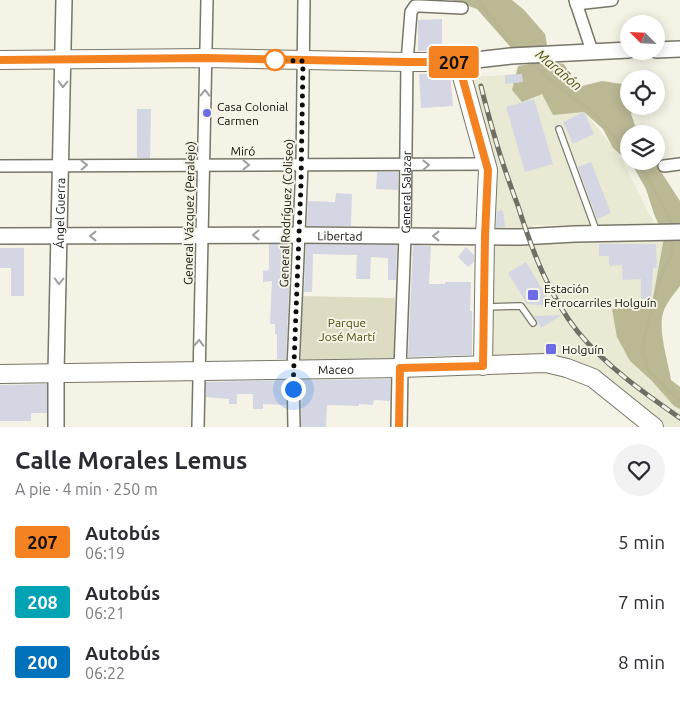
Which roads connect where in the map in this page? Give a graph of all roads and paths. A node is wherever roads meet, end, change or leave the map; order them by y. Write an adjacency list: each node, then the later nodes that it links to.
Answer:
1 (64, 0): 12 (street, Ángel Guerra)
2 (207, 0): 11 (street, General Vázquez (Peralejo))
3 (304, 0): 14 (street, General Rodríguez (Coliseo))
4 (612, 0): 5 (street)
5 (576, 2): 10 (street)
6 (462, 8): 15 (street, General Salazar)
7 (680, 49): 9 (street)
8 (620, 50): 10 (street)
9 (665, 50)
10 (592, 51): 16 (street)
11 (206, 58): 12 (main road); 14 (main road); 18 (street, General Vázquez (Peralejo), one-way to 11)
12 (63, 59): 13 (main road); 24 (street, Ángel Guerra, one-way to 24)
13 (0, 60)
14 (303, 61): 15 (main road); 21 (street, General Rodríguez (Coliseo))
15 (407, 62): 16 (main road); 22 (street, General Salazar)
16 (458, 62): 19 (main road)
17 (559, 129): 27 (lane)
18 (204, 164): 21 (street, Miró, one-way to 21); 24 (street, Miró, one-way to 18); 31 (street, General Vázquez (Peralejo))
19 (486, 164): 22 (street, Miró, one-way to 19); 33 (main road)
20 (680, 164): 25 (street)
21 (302, 165): 22 (street, Miró); 28 (street, General Rodríguez (Coliseo))
22 (406, 165): 32 (street, General Salazar)
23 (0, 166): 24 (street, Miró)
24 (61, 166): 30 (street, Ángel Guerra)
25 (665, 166)
26 (680, 232): 27 (street, Libertad)
27 (597, 233): 33 (street, Libertad)
28 (299, 235): 31 (street, Libertad, one-way to 31); 32 (street, Libertad); 38 (street, General Rodríguez (Coliseo))
29 (0, 236): 30 (street, Libertad)
30 (60, 236): 31 (street, Libertad, one-way to 30); 40 (street, Ángel Guerra, one-way to 40)
31 (203, 236): 39 (street, General Vázquez (Peralejo), one-way to 31)
32 (405, 236): 33 (street, Libertad, one-way to 32); 37 (street, General Salazar)
33 (485, 236): 34 (main road)
34 (484, 307): 35 (lane); 36 (main road)
35 (533, 323)
36 (483, 366): 37 (main road, Maceo); 46 (main road, Maceo)
37 (400, 368): 38 (main road, Maceo); 45 (street, General Salazar)
38 (293, 369): 39 (main road, Maceo); 44 (street, General Rodríguez (Coliseo))
39 (198, 370): 40 (main road, Maceo); 43 (street, General Vázquez (Peralejo))
40 (56, 372): 41 (main road, Maceo); 42 (street, Ángel Guerra)
41 (0, 374)
42 (56, 427)
43 (198, 427)
44 (294, 427)
45 (399, 427)
46 (654, 427)

